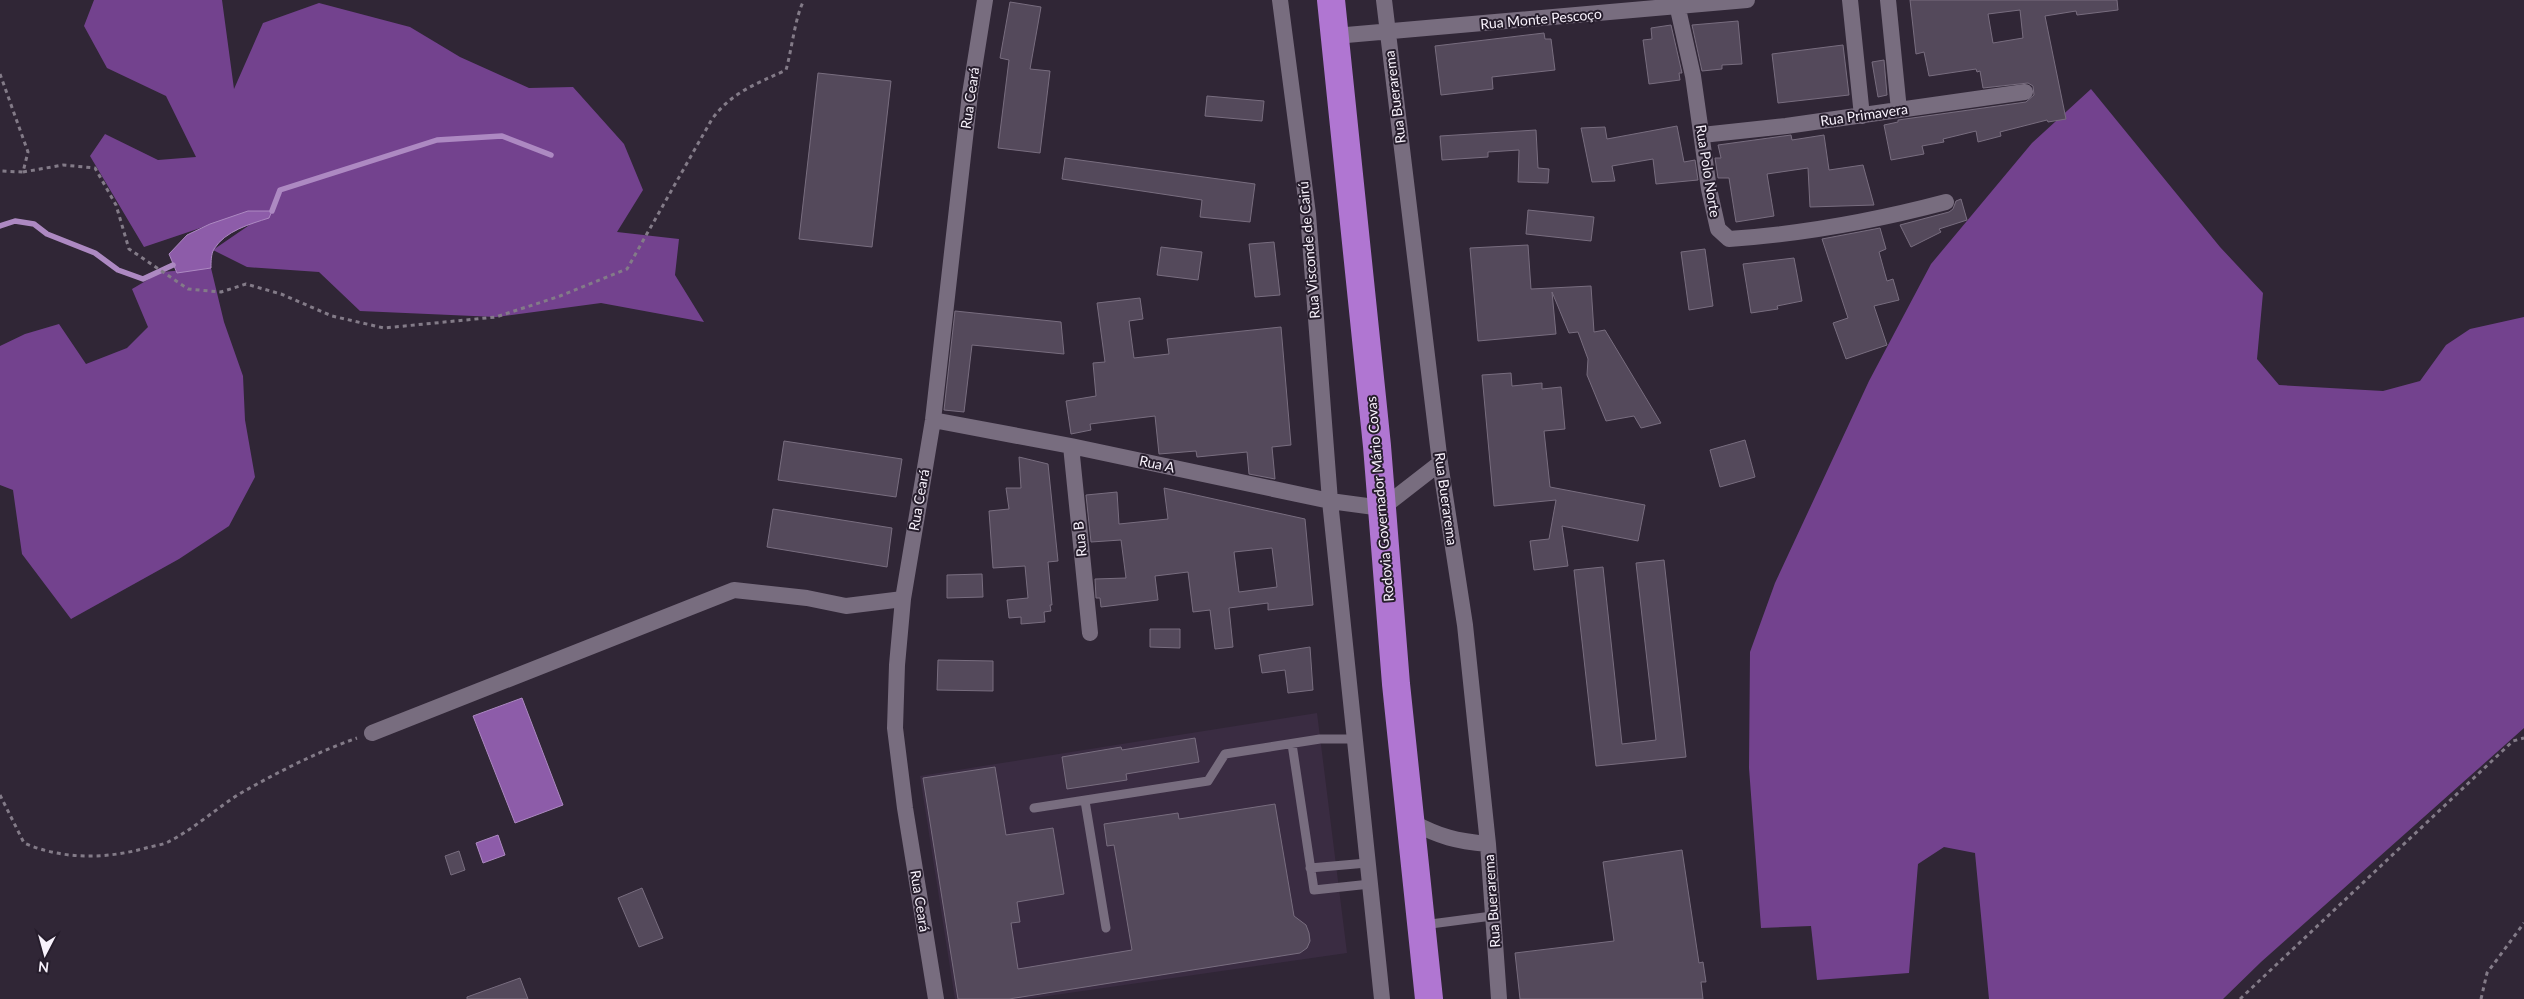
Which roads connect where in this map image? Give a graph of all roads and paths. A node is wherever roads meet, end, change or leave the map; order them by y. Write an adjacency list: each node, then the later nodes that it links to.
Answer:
1 (804, 0): 18 (path)
2 (985, 0): 20 (street, Rua Ceará)
3 (1280, 0): 23 (street, Rua Visconde de Cairú)
4 (1330, 0): 11 (highway, Rodovia Governador Mário Covas)
5 (1384, 0): 10 (street, Rua Buerarema)
6 (1747, 0): 9 (street, Rua Monte Pescoço)
7 (1850, 0): 15 (street)
8 (1888, 0): 14 (street)
9 (1677, 4): 10 (street, Rua Monte Pescoço); 16 (street, Rua Polo Norte)
10 (1387, 32): 11 (street, Rua Monte Pescoço); 22 (street, Rua Buerarema)
11 (1335, 36): 24 (highway, Rodovia Governador Mário Covas)
12 (0, 74): 18 (path)
13 (2025, 92): 14 (street, Rua Primavera)
14 (1899, 110): 15 (street, Rua Primavera)
15 (1862, 116): 16 (street, Rua Primavera)
16 (1702, 135): 19 (street, Rua Polo Norte)
17 (0, 171): 18 (path)
18 (23, 172)
19 (1946, 202)
20 (933, 420): 21 (street, Rua A); 25 (street, Rua Ceará)
21 (1071, 446): 23 (street, Rua A); 26 (street, Rua B)
22 (1440, 463): 24 (street); 35 (street, Rua Buerarema)
23 (1330, 500): 24 (street, Rua A); 29 (street, Rua Visconde de Cairú)
24 (1382, 508): 34 (highway, Rodovia Governador Mário Covas)
25 (903, 599): 27 (street); 43 (street, Rua Ceará)
26 (1090, 633)
27 (372, 733): 31 (path)
28 (2524, 738): 47 (path)
29 (1354, 739): 30 (lane); 36 (street, Rua Visconde de Cairú)
30 (1292, 744): 32 (lane); 37 (lane)
31 (0, 795)
32 (1085, 801): 33 (lane); 42 (lane)
33 (1034, 808)
34 (1412, 822): 35 (street); 41 (highway, Rodovia Governador Mário Covas)
35 (1488, 844): 39 (street, Rua Buerarema)
36 (1367, 863): 37 (lane); 38 (street, Rua Visconde de Cairú)
37 (1310, 868): 38 (lane)
38 (1370, 884): 44 (street, Rua Visconde de Cairú)
39 (1492, 916): 41 (lane); 46 (street, Rua Buerarema)
40 (2524, 923): 48 (path)
41 (1422, 925): 45 (highway, Rodovia Governador Mário Covas)
42 (1106, 928)
43 (936, 999)
44 (1382, 999)
45 (1429, 999)
46 (1499, 999)
47 (2240, 999)
48 (2481, 999)

